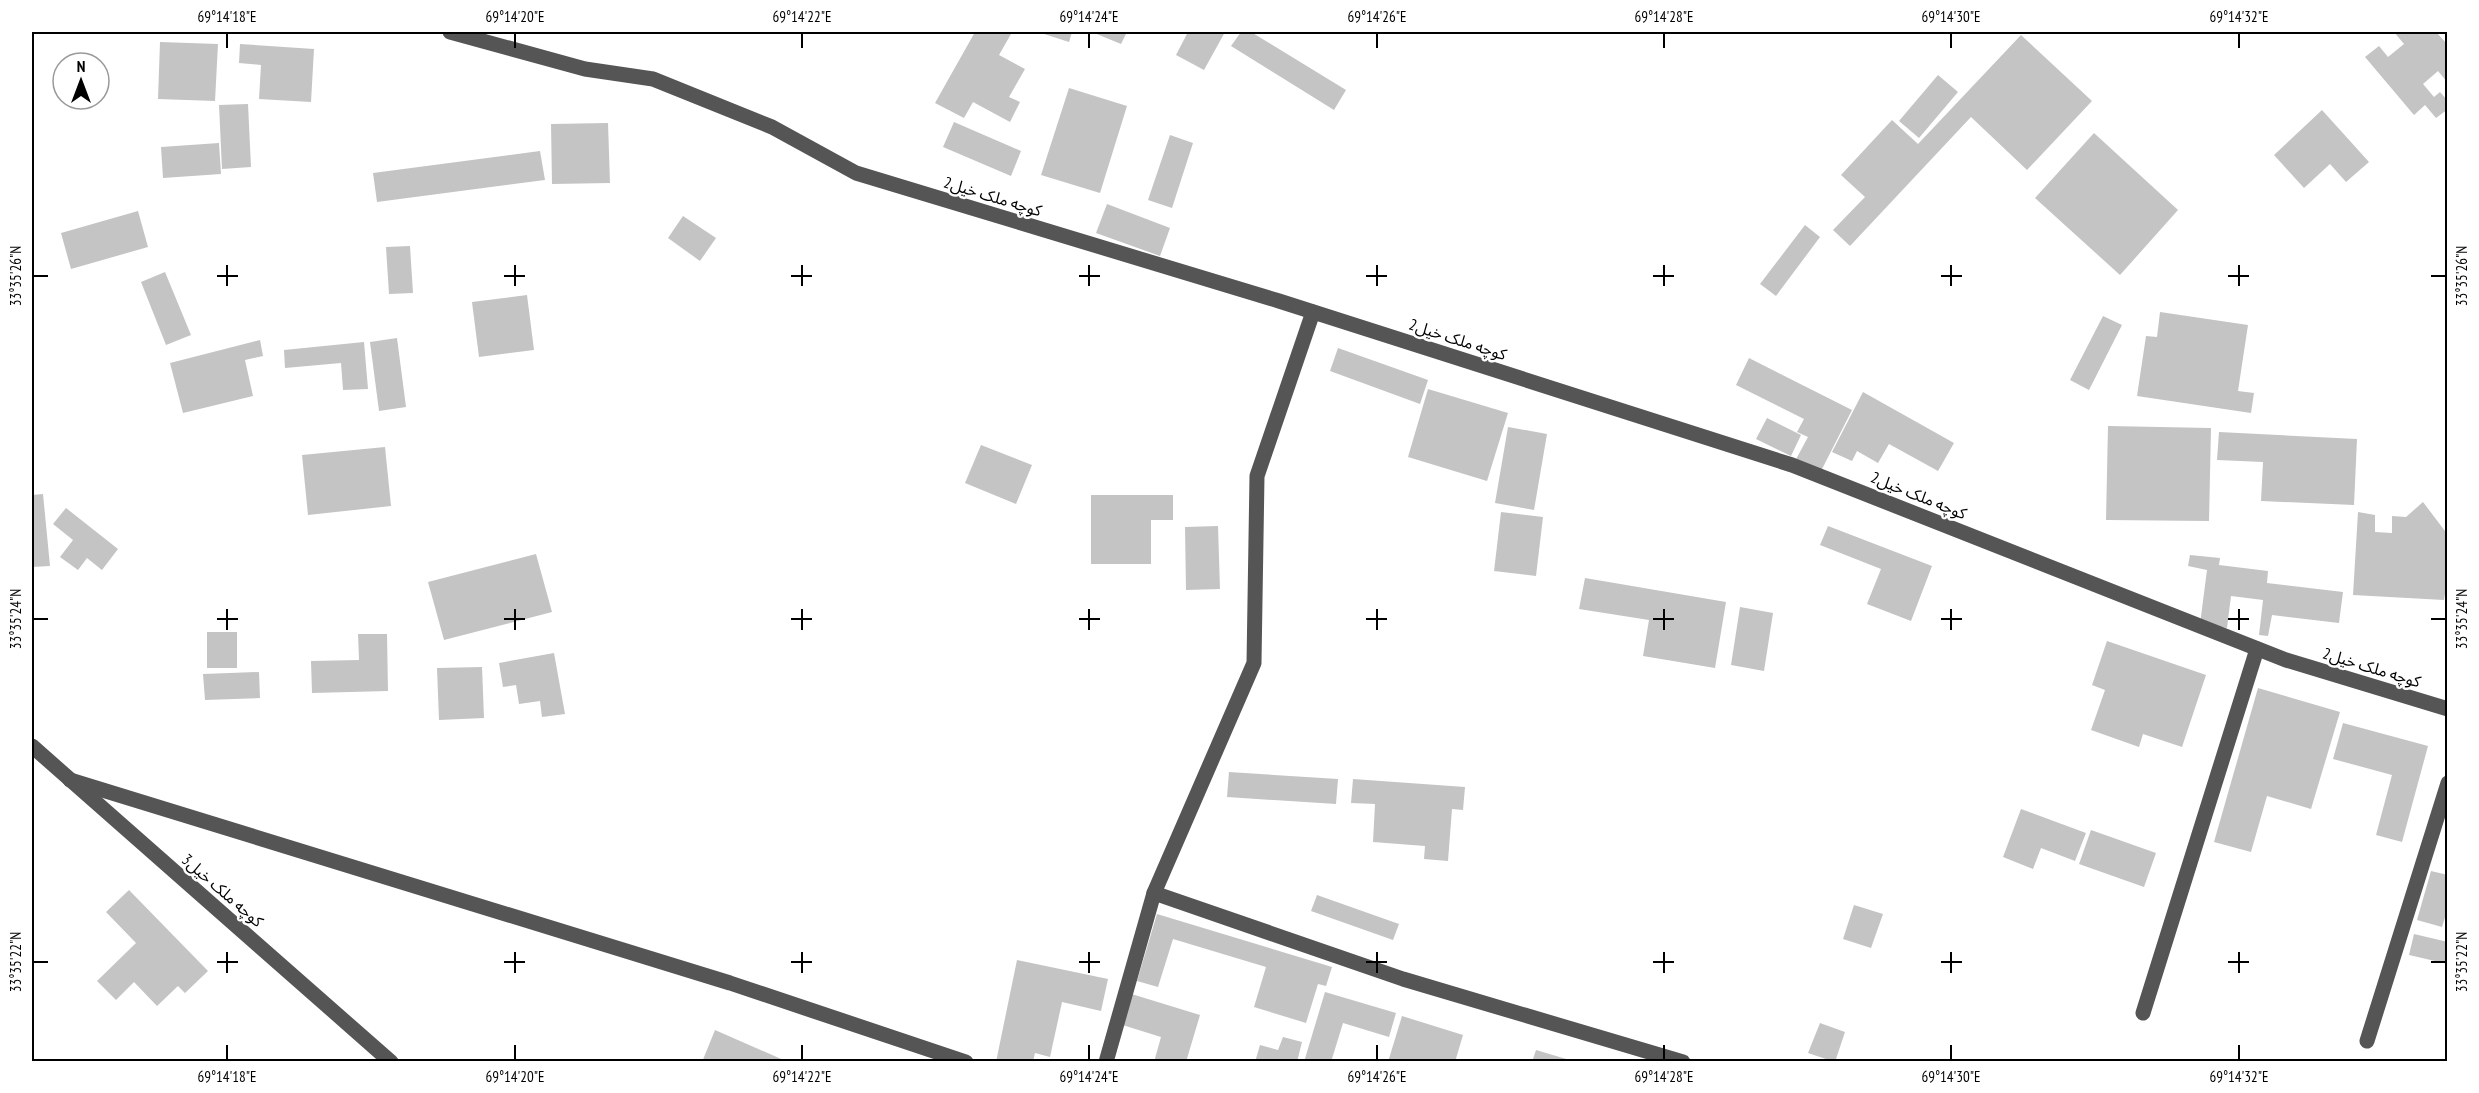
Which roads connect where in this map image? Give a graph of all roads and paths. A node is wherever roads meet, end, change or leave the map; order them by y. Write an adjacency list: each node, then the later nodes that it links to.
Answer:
1 (450, 32): 2 (street, کوچه ملک خیل2)
2 (1313, 312): 3 (street, کوچه ملک خیل2); 8 (street)
3 (2257, 649): 4 (street, کوچه ملک خیل2); 9 (street)
4 (2448, 709)
5 (32, 746): 6 (street, کوچه ملک خیل3)
6 (70, 780): 11 (street, کوچه ملک خیل3); 12 (street)
7 (2448, 783): 10 (street)
8 (1154, 893): 13 (street); 14 (street)
9 (2143, 1013)
10 (2367, 1041)
11 (391, 1062)
12 (966, 1062)
13 (1106, 1062)
14 (1683, 1062)

